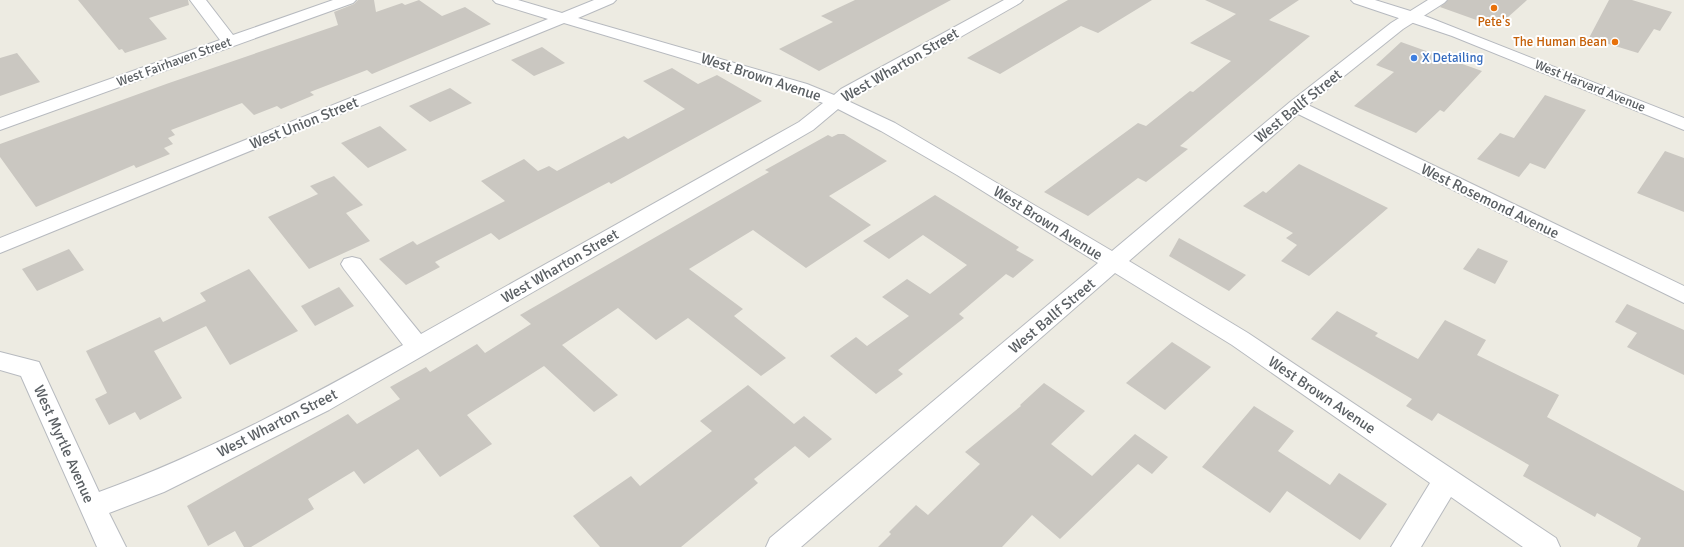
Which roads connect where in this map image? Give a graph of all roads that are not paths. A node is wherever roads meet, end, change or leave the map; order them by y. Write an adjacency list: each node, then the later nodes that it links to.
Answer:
1 (198, 0): 10 (street)
2 (348, 0): 10 (street, West Fairhaven Street)
3 (501, 0): 9 (street, West Brown Avenue)
4 (608, 0): 9 (street, West Union Street)
5 (1015, 0): 11 (street, West Wharton Street)
6 (1359, 0): 8 (street, West Harvard Avenue)
7 (1439, 0): 8 (street, West Ballf Street)
8 (1414, 17): 12 (street, West Ballf Street); 14 (street, West Harvard Avenue)
9 (562, 19): 11 (street, West Brown Avenue); 15 (street, West Union Street)
10 (230, 42): 13 (street, West Fairhaven Street)
11 (836, 102): 16 (street, West Brown Avenue); 19 (street, West Wharton Street)
12 (1296, 106): 16 (street, West Ballf Street); 18 (street, West Rosemond Avenue)
13 (0, 124)
14 (1684, 124)
15 (0, 246)
16 (1114, 263): 21 (street, West Brown Avenue); 24 (street, West Ballf Street)
17 (352, 264): 19 (street)
18 (1684, 295)
19 (418, 347): 22 (street, West Wharton Street)
20 (0, 361): 22 (street, West Myrtle Avenue)
21 (1447, 480): 25 (street); 26 (street, West Brown Avenue)
22 (92, 507): 23 (street, West Myrtle Avenue)
23 (112, 547)
24 (780, 547)
25 (1405, 547)
26 (1546, 547)

